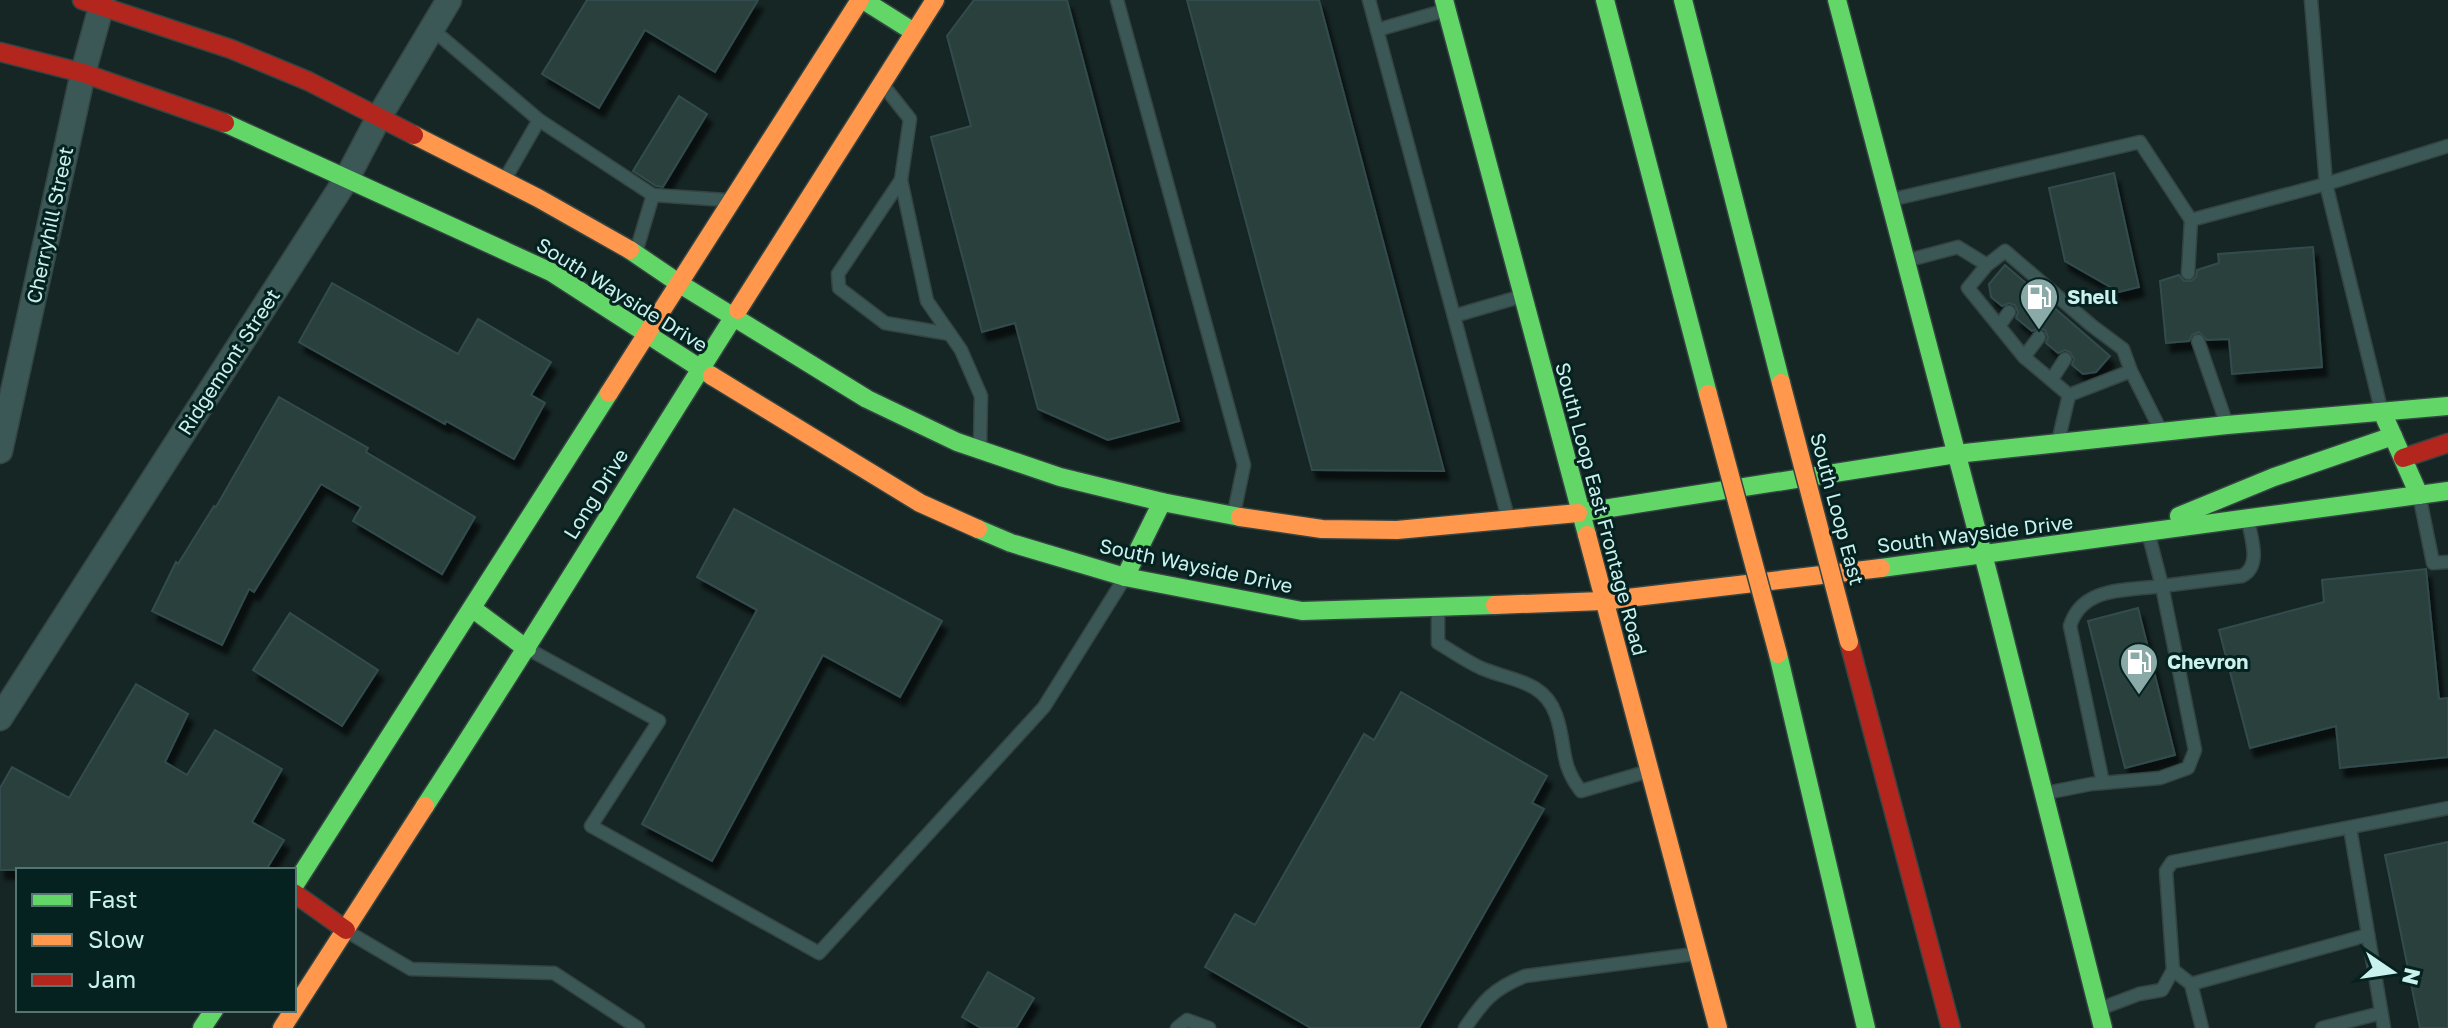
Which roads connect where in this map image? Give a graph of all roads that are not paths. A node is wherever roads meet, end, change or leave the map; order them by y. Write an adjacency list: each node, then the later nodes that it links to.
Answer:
1 (449, 0): 12 (street, Ridgemont Street)
2 (862, 0): 14 (main road); 26 (main road)
3 (935, 0): 14 (main road, Long Drive)
4 (1117, 0): 64 (lane)
5 (1369, 0): 13 (lane)
6 (1605, 0): 97 (main road, bridge)
7 (1683, 0): 98 (main road, South Loop East, bridge)
8 (1837, 0): 27 (main road)
9 (2311, 0): 24 (lane)
10 (95, 2): 16 (street, Cherryhill Street); 18 (main road, South Wayside Drive)
11 (1445, 5): 13 (lane); 34 (main road, South Loop East Frontage Road)
12 (432, 29): 18 (street, Ridgemont Street); 19 (lane)
13 (1377, 30): 37 (lane)
14 (914, 32): 17 (main road, Long Drive)
15 (0, 52): 16 (main road, South Wayside Drive)
16 (83, 73): 21 (main road, South Wayside Drive); 57 (street, Cherryhill Street)
17 (881, 83): 22 (lane); 36 (main road, Long Drive)
18 (379, 117): 21 (street, Ridgemont Street); 23 (main road, South Wayside Drive)
19 (539, 120): 23 (lane); 25 (lane)
20 (2448, 146): 24 (lane)
21 (347, 178): 40 (main road, South Wayside Drive); 76 (street, Ridgemont Street)
22 (901, 180): 39 (lane); 39 (lane)
23 (504, 181): 29 (main road, South Wayside Drive)
24 (2326, 184): 28 (lane); 50 (lane)
25 (653, 195): 26 (lane); 29 (lane)
26 (733, 200): 33 (main road)
27 (1891, 200): 28 (lane); 30 (main road)
28 (2191, 220): 32 (lane)
29 (636, 253): 33 (main road, South Wayside Drive)
30 (1906, 261): 31 (lane); 58 (main road)
31 (1987, 265): 38 (lane); 46 (lane)
32 (2188, 273)
33 (680, 284): 36 (main road, South Wayside Drive); 40 (main road)
34 (1522, 296): 37 (lane); 63 (main road, South Loop East Frontage Road)
35 (2009, 312): 38 (lane)
36 (734, 315): 45 (main road, Long Drive); 56 (main road, South Wayside Drive)
37 (1454, 316): 65 (lane)
38 (1999, 326): 43 (lane)
39 (950, 334): 56 (lane)
40 (648, 335): 45 (main road, South Wayside Drive); 74 (main road)
41 (2039, 337): 43 (lane)
42 (2198, 341): 51 (lane)
43 (2024, 357): 47 (lane)
44 (2065, 359): 47 (lane)
45 (700, 369): 70 (main road, South Wayside Drive); 75 (main road, Long Drive)
46 (2131, 371): 48 (lane); 52 (lane)
47 (2052, 379): 48 (lane)
48 (2069, 395): 54 (lane)
49 (2448, 406): 50 (main road, South Wayside Drive)
50 (2382, 412): 51 (main road, South Wayside Drive); 53 (main road)
51 (2227, 425): 52 (main road, South Wayside Drive)
52 (2161, 432): 54 (main road, South Wayside Drive)
53 (2393, 436): 59 (main road); 67 (main road)
54 (2057, 443): 58 (main road, South Wayside Drive)
55 (2448, 443): 59 (main road)
56 (980, 449): 62 (main road, South Wayside Drive)
57 (0, 451)
58 (1956, 454): 63 (main road, South Wayside Drive); 68 (main road)
59 (2403, 458): 61 (main road)
60 (2448, 491): 61 (main road, South Wayside Drive)
61 (2419, 495): 66 (main road, South Wayside Drive); 69 (lane)
62 (1162, 502): 64 (main road, South Wayside Drive); 70 (main road)
63 (1579, 513): 65 (main road, South Wayside Drive); 72 (main road, South Loop East Frontage Road)
64 (1234, 516): 65 (main road, South Wayside Drive)
65 (1508, 518)
66 (2248, 519): 67 (main road, South Wayside Drive); 71 (lane)
67 (2141, 534): 68 (main road, South Wayside Drive); 71 (lane)
68 (1983, 556): 72 (main road, South Wayside Drive); 79 (main road)
69 (2448, 562)
70 (1125, 577): 73 (main road, South Wayside Drive); 75 (lane)
71 (2162, 586): 78 (lane); 78 (lane)
72 (1602, 601): 73 (main road, South Wayside Drive); 77 (main road, South Loop East Frontage Road)
73 (1438, 606): 77 (lane)
74 (473, 609): 75 (main road); 82 (main road)
75 (527, 649): 84 (main road, Long Drive)
76 (0, 718)
77 (1649, 771): 86 (main road, South Loop East Frontage Road)
78 (2103, 783): 79 (lane)
79 (2043, 793): 90 (main road)
80 (2448, 808): 81 (lane)
81 (2350, 828): 85 (lane); 87 (lane)
82 (296, 883)
83 (296, 894): 84 (main road)
84 (346, 930): 89 (main road, Long Drive); 92 (lane)
85 (2368, 935): 88 (lane); 91 (lane)
86 (1697, 953): 95 (lane); 96 (main road, South Loop East Frontage Road)
87 (2173, 970): 88 (lane); 90 (lane)
88 (2191, 984): 100 (lane)
89 (296, 1007)
90 (2098, 1009): 99 (main road)
91 (2381, 1013): 101 (lane); 102 (lane)
92 (638, 1028)
93 (1177, 1028): 94 (lane)
94 (1209, 1028)
95 (1465, 1028)
96 (1718, 1028)
97 (1866, 1028)
98 (1951, 1028)
99 (2103, 1028)
100 (2202, 1028)
101 (2322, 1028)
102 (2384, 1028)

